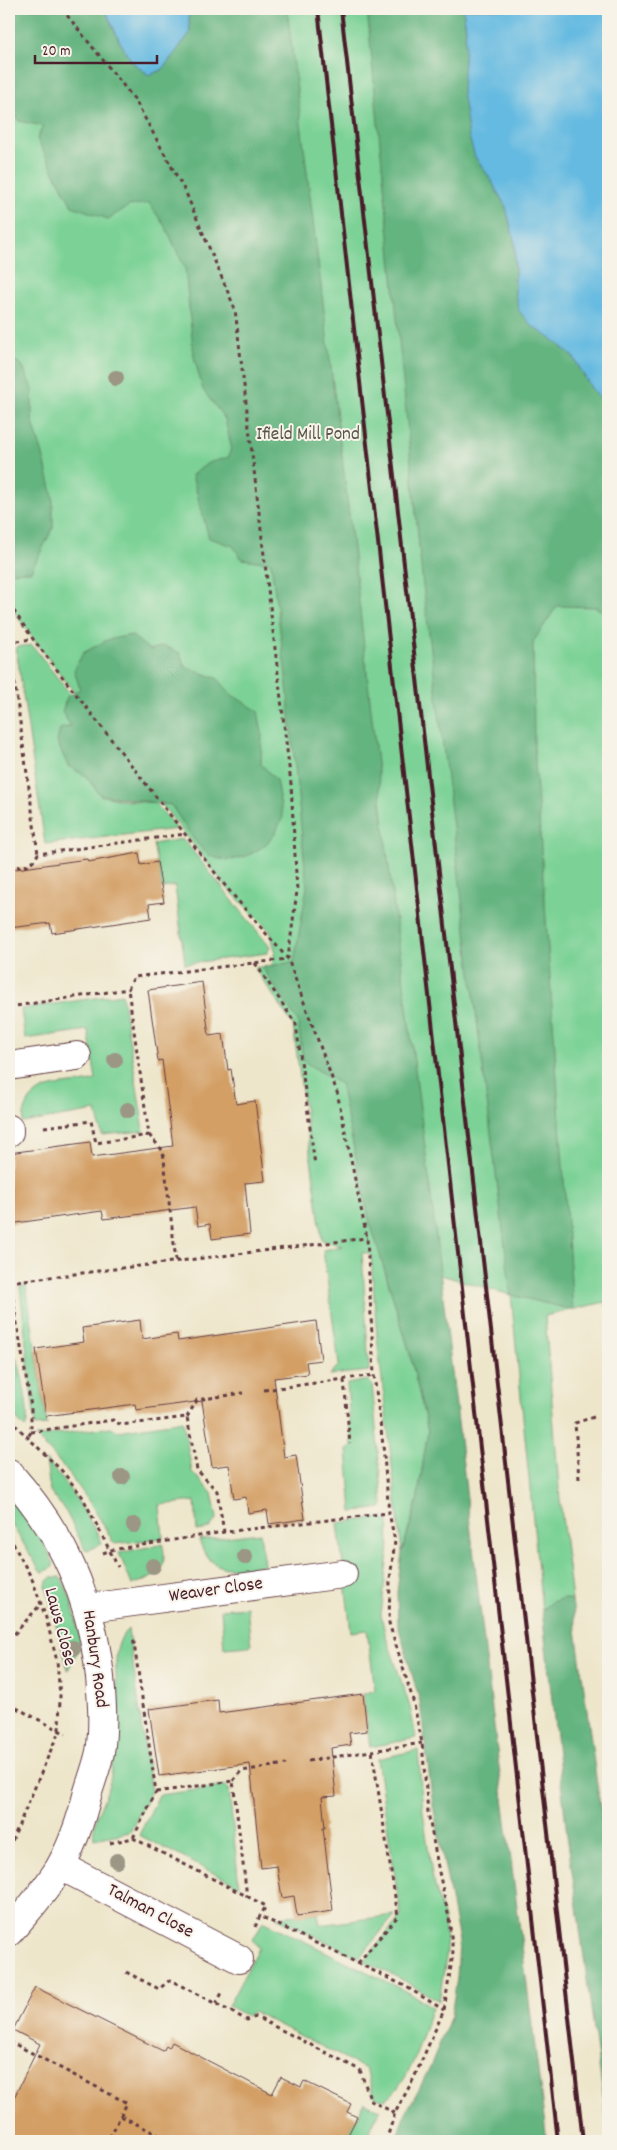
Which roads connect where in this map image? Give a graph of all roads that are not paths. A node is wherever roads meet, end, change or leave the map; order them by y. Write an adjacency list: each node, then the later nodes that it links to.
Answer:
1 (77, 1056): 2 (street)
2 (9, 1066)
3 (9, 1473): 5 (street, Hanbury Road)
4 (343, 1574): 5 (street, Weaver Close)
5 (88, 1608): 6 (street, Hanbury Road)
6 (60, 1866): 7 (street, Hanbury Road); 8 (street, Talman Close)
7 (9, 1932)
8 (239, 1959)

